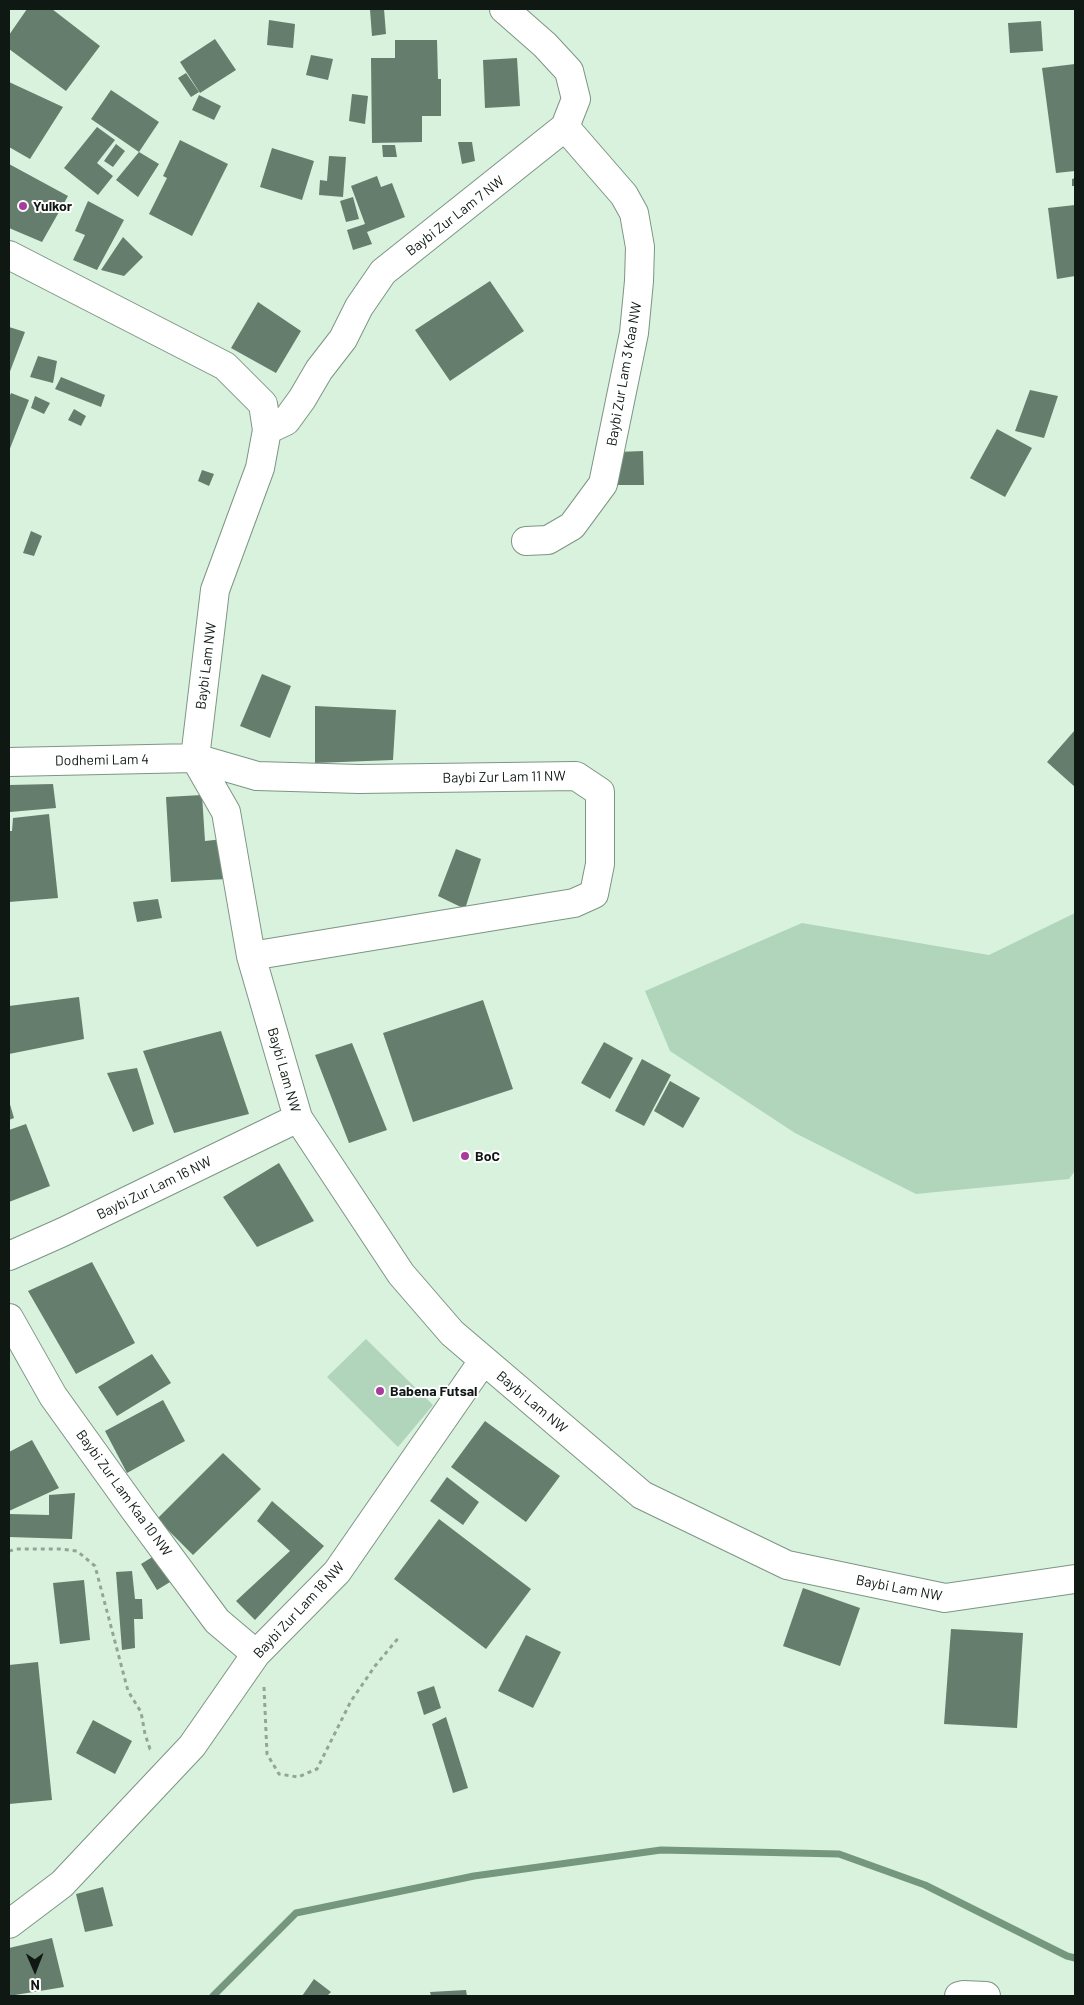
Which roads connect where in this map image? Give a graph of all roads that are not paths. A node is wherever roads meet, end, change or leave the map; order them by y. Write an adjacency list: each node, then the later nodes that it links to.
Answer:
1 (504, 9): 2 (street, Baybi Zur Lam 7 NW)
2 (565, 127): 4 (street, Baybi Zur Lam 7 NW); 5 (street, Baybi Zur Lam 3 Kaa NW)
3 (9, 256): 4 (street, Baybi Lam NW)
4 (267, 430): 6 (street, Baybi Lam NW)
5 (526, 542)
6 (195, 758): 7 (street, Dodhemi Lam 4); 8 (street, Baybi Lam NW); 8 (street, Baybi Zur Lam 11 NW)
7 (9, 762)
8 (252, 956): 9 (street, Baybi Lam NW)
9 (298, 1118): 10 (street, Baybi Zur Lam 16 NW); 12 (street, Baybi Lam NW)
10 (9, 1256)
11 (9, 1318): 14 (street, Baybi Zur Lam Kaa 10 NW)
12 (483, 1361): 13 (street, Baybi Lam NW); 14 (street, Baybi Zur Lam 18 NW)
13 (1075, 1579)
14 (256, 1654): 15 (street, Baybi Zur Lam 18 NW)
15 (9, 1924)
16 (959, 1996): 17 (street)
17 (986, 1996)

